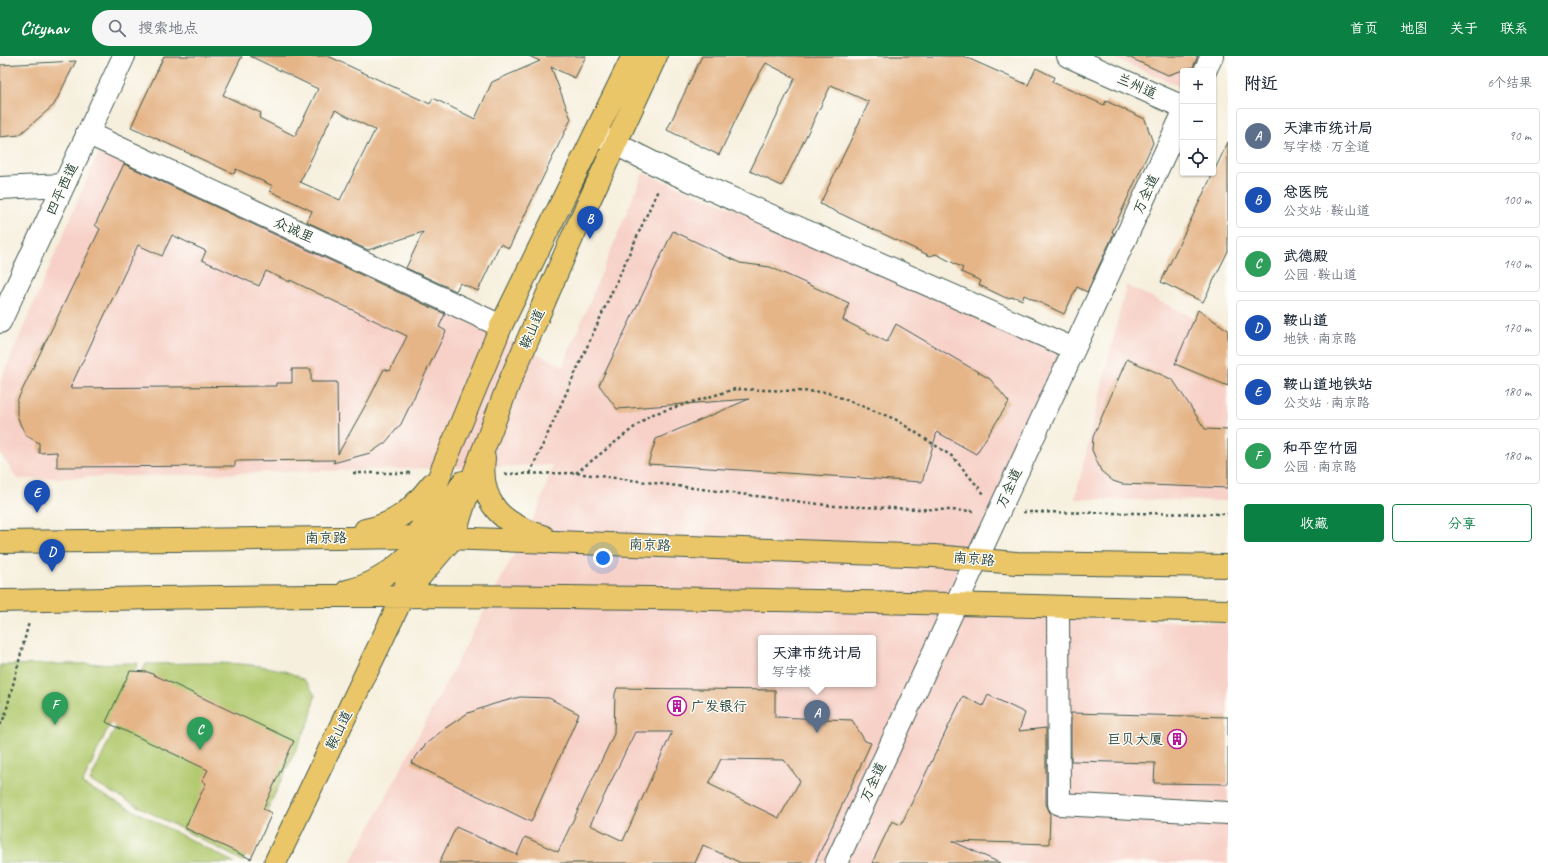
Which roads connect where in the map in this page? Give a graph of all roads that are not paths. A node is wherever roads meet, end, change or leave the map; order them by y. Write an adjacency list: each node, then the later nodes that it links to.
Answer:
1 (124, 56): 9 (street, 四平西道)
2 (633, 56): 10 (main road, 鞍山道)
3 (656, 56): 11 (main road, 鞍山道)
4 (1068, 56): 7 (street, 兰州道)
5 (1212, 56): 6 (street)
6 (1206, 68)
7 (1180, 106)
8 (1180, 120): 16 (street, 万全道)
9 (87, 133): 12 (street, 四平西道); 15 (street, 众诚里)
10 (596, 134): 11 (street); 15 (main road, 鞍山道)
11 (616, 144): 16 (street); 17 (main road, 鞍山道)
12 (64, 185): 13 (street); 14 (street, 四平西道)
13 (0, 188)
14 (0, 322)
15 (501, 326): 18 (main road, 鞍山道)
16 (1074, 349): 24 (street, 万全道)
17 (485, 443): 20 (main road, 鞍山道); 21 (main road); 23 (main road)
18 (441, 472): 19 (main road); 21 (main road, 鞍山道)
19 (314, 538): 21 (main road, 南京路); 22 (main road, 南京路)
20 (453, 538): 21 (main road, 南京路); 23 (main road, 南京路); 27 (main road, 鞍山道)
21 (419, 541): 26 (main road); 27 (main road, 鞍山道)
22 (0, 542)
23 (567, 542): 24 (main road, 南京路)
24 (976, 559): 25 (main road, 南京路); 29 (street, 万全道)
25 (1228, 566)
26 (326, 596): 27 (main road); 28 (main road)
27 (403, 596): 29 (main road); 33 (main road, 鞍山道)
28 (0, 601)
29 (956, 604): 30 (main road); 34 (street, 万全道)
30 (1058, 607): 31 (main road); 32 (street)
31 (1228, 611)
32 (1228, 813)
33 (275, 863)
34 (836, 863)

